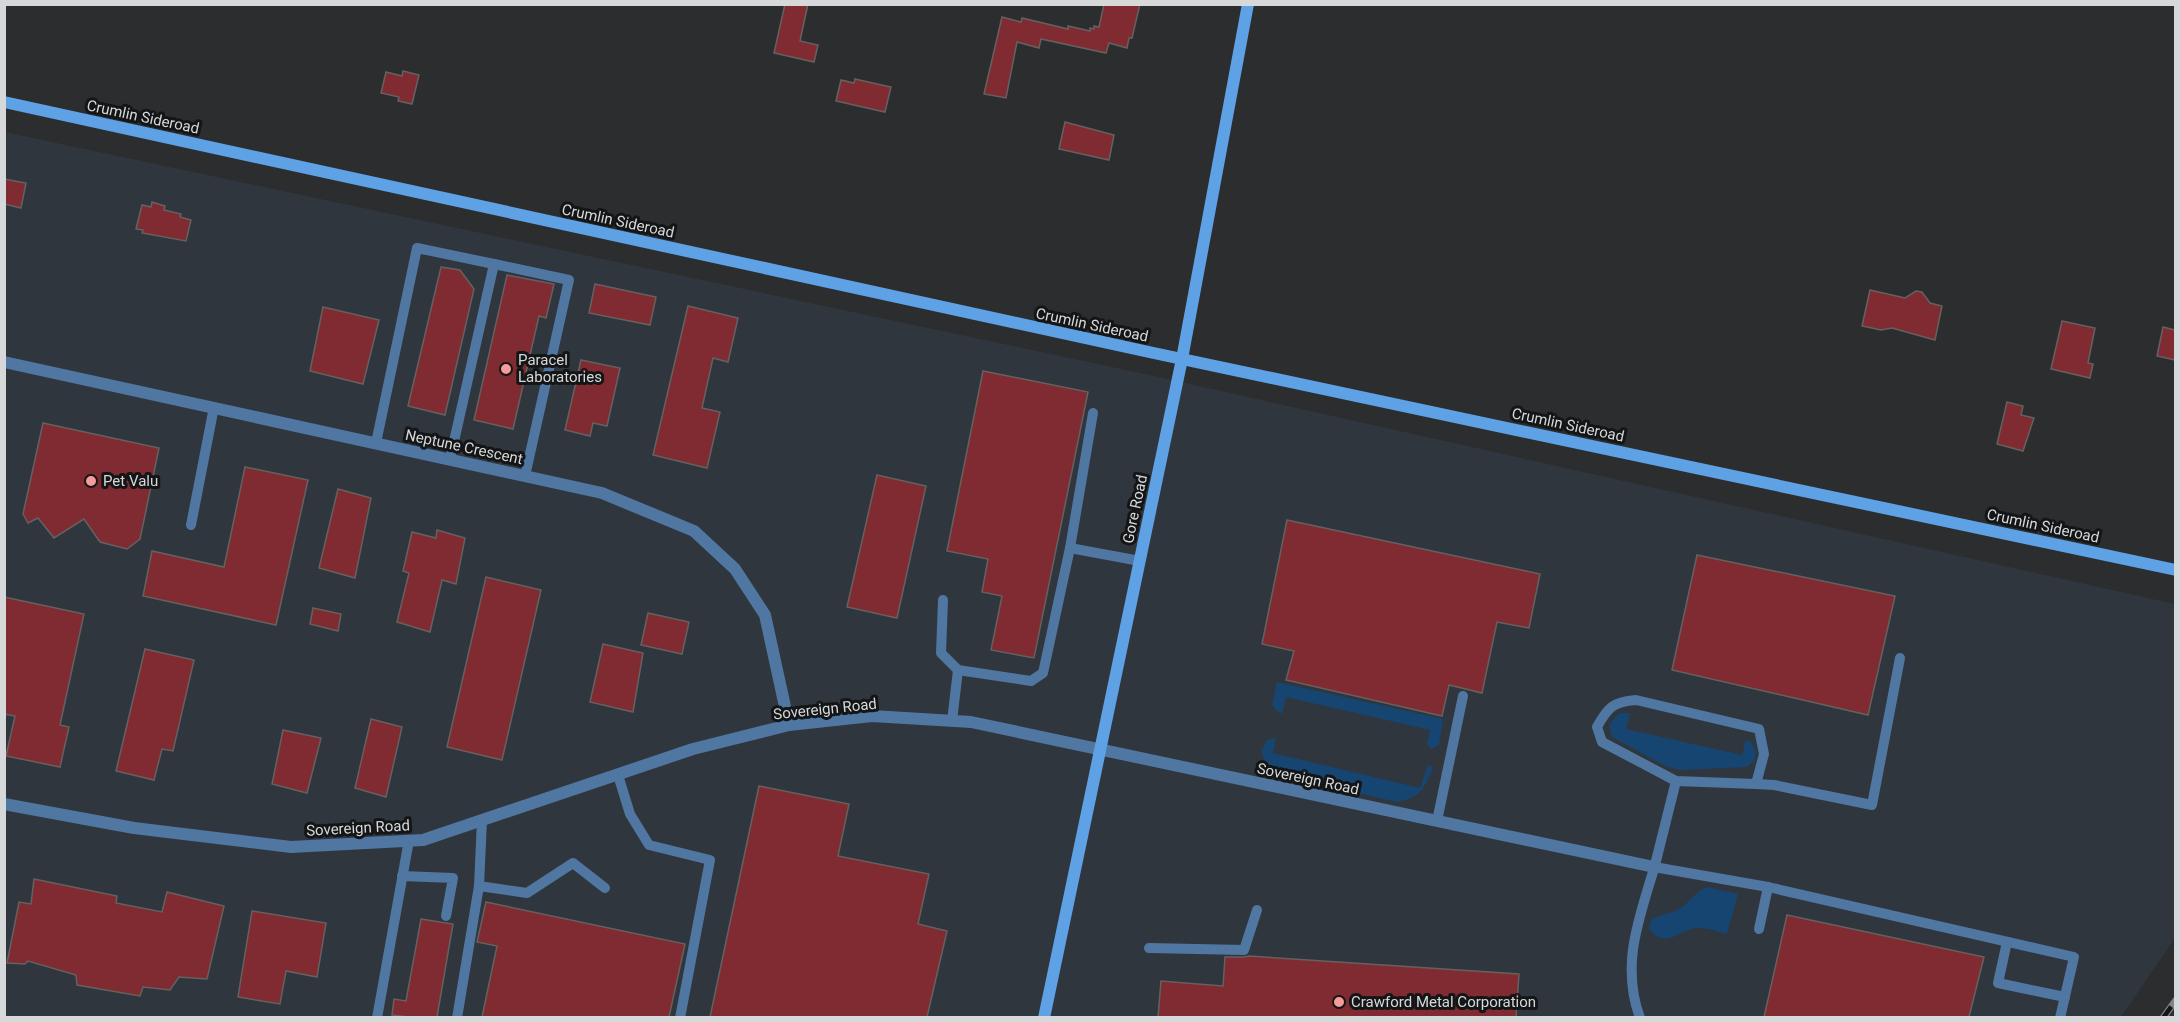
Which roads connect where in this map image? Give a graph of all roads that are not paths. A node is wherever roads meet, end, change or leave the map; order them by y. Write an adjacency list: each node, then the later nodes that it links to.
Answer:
1 (1248, 4): 4 (street, Gore Road)
2 (4, 102): 4 (street, Crumlin Sideroad)
3 (494, 264): 8 (lane); 9 (lane); 10 (lane)
4 (1182, 359): 13 (street, Gore Road); 14 (street, Crumlin Sideroad)
5 (4, 362): 6 (street, Neptune Crescent)
6 (214, 408): 8 (street, Neptune Crescent); 11 (lane)
7 (1093, 413): 12 (lane)
8 (376, 443): 9 (street, Neptune Crescent)
9 (450, 459): 10 (street, Neptune Crescent)
10 (525, 476): 20 (street, Neptune Crescent)
11 (191, 525)
12 (1070, 548): 13 (lane); 17 (lane)
13 (1140, 561): 21 (street, Gore Road)
14 (2175, 570)
15 (944, 600): 17 (lane)
16 (1900, 658): 24 (lane)
17 (957, 670): 19 (lane)
18 (1463, 696): 27 (lane)
19 (952, 720): 20 (street, Sovereign Road); 21 (street, Sovereign Road)
20 (789, 725): 22 (street, Sovereign Road)
21 (1101, 750): 27 (street, Sovereign Road); 43 (street, Gore Road)
22 (618, 775): 26 (street, Sovereign Road); 42 (lane)
23 (1676, 781): 24 (lane); 24 (lane); 29 (lane)
24 (1756, 784)
25 (4, 804): 28 (street, Sovereign Road)
26 (482, 820): 28 (street, Sovereign Road); 31 (lane)
27 (1437, 821): 29 (street, Sovereign Road)
28 (409, 840): 30 (lane)
29 (1654, 867): 32 (lane); 44 (lane)
30 (402, 876): 35 (lane); 40 (lane)
31 (479, 886): 33 (lane); 41 (lane)
32 (1768, 887): 36 (lane); 37 (lane)
33 (604, 888)
34 (1257, 910): 38 (lane)
35 (446, 916)
36 (1760, 929)
37 (2007, 942): 39 (lane); 39 (lane)
38 (1149, 948)
39 (2065, 997): 45 (lane)
40 (377, 1017)
41 (457, 1017)
42 (680, 1017)
43 (1044, 1017)
44 (1640, 1017)
45 (2060, 1017)

